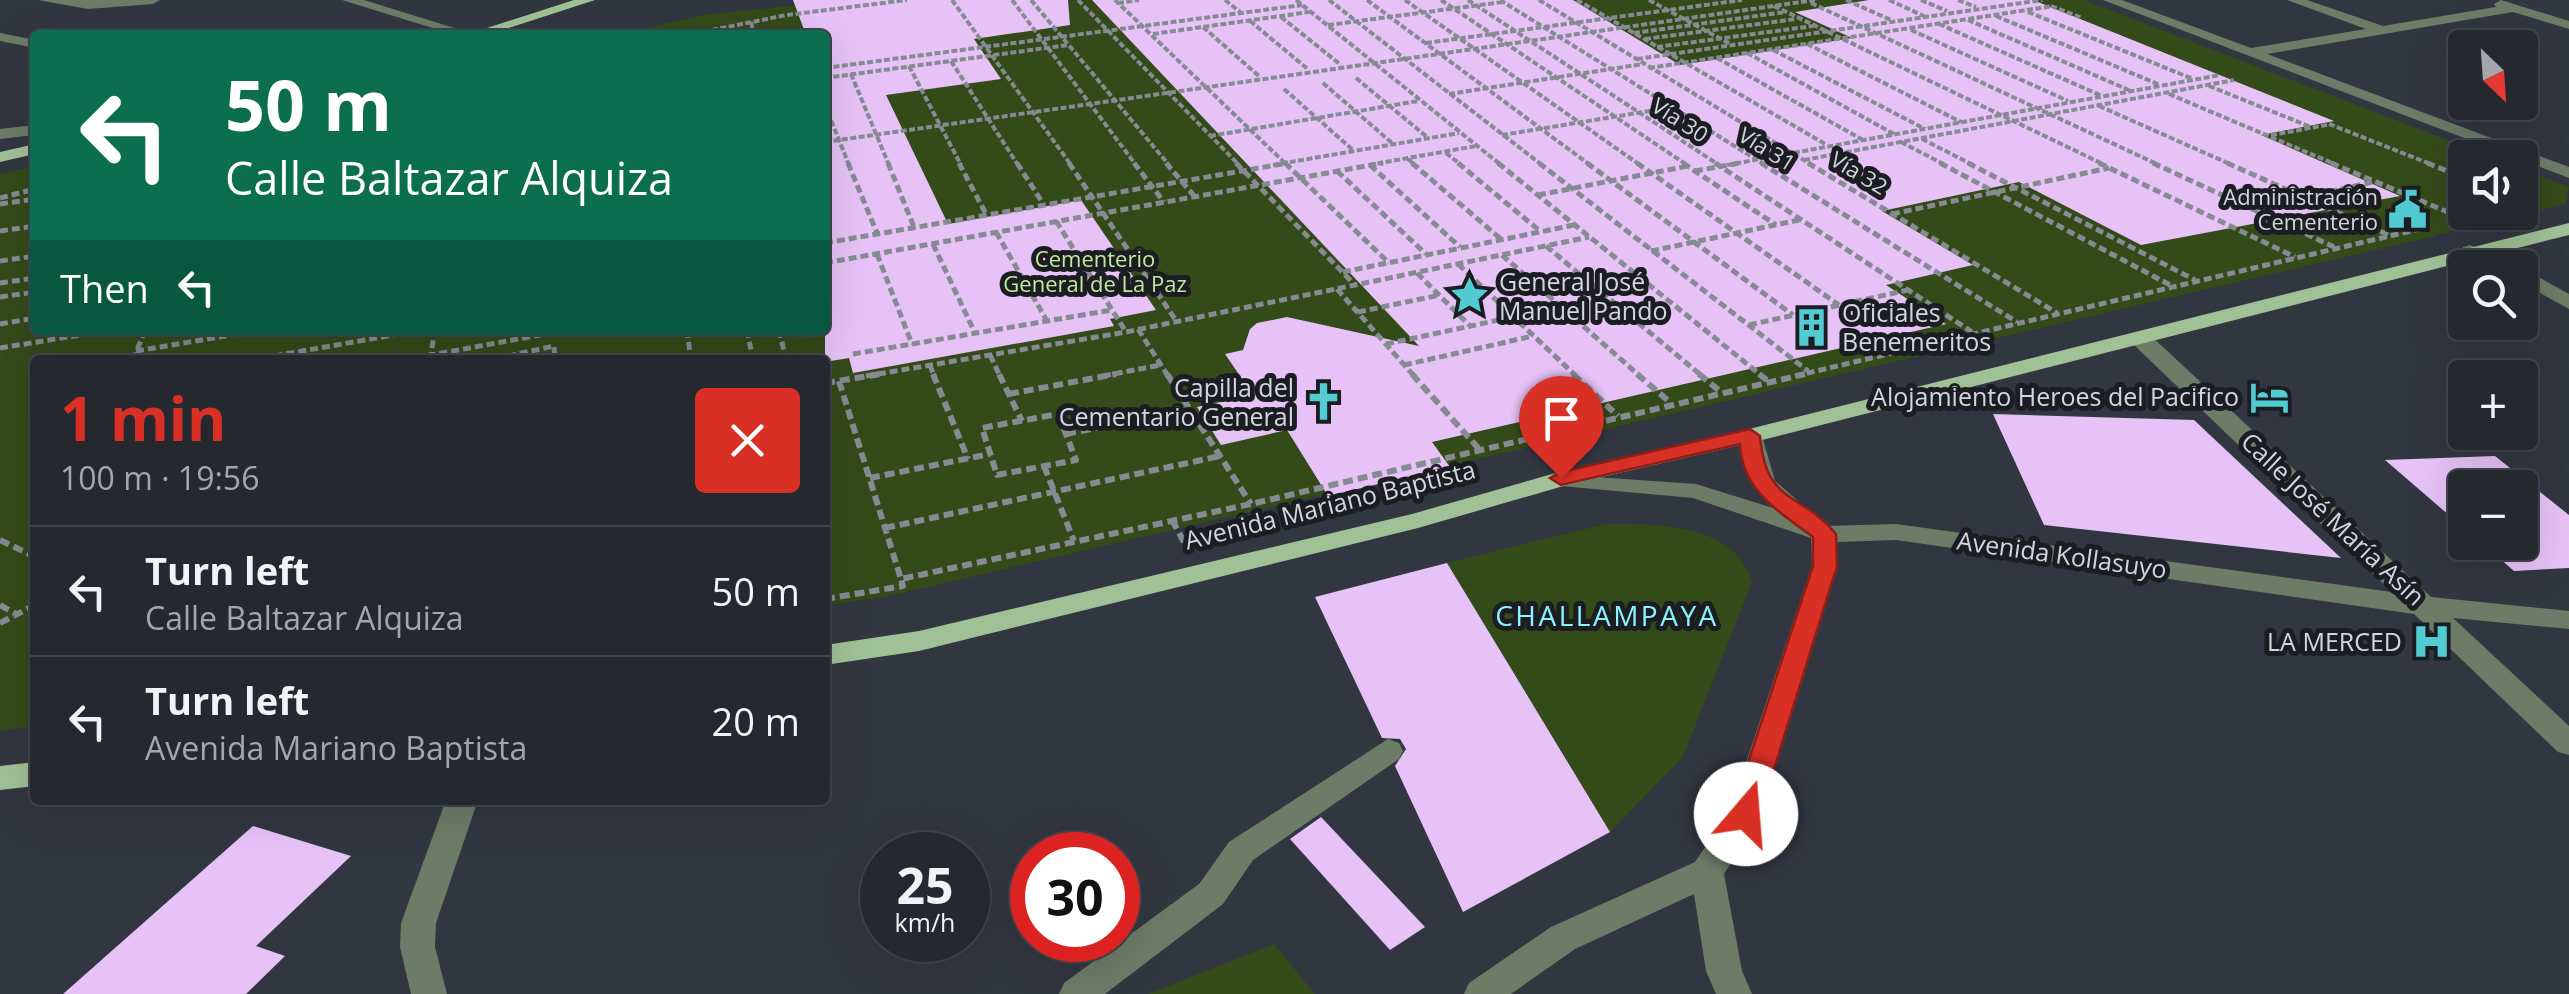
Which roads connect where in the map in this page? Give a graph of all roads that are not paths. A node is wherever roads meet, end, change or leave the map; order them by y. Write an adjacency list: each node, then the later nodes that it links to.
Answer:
1 (45, 0): 2 (street)
2 (153, 0)
3 (348, 0): 10 (street)
4 (588, 0): 11 (main road)
5 (2110, 0): 15 (street)
6 (2294, 0): 12 (street)
7 (2487, 0): 8 (street)
8 (2514, 8): 9 (street); 12 (street)
9 (2569, 25)
10 (453, 30)
11 (488, 30)
12 (2381, 30): 15 (street)
13 (0, 37): 14 (street)
14 (30, 43)
15 (2252, 53): 20 (street)
16 (30, 131): 17 (street)
17 (0, 134)
18 (30, 150): 19 (main road)
19 (0, 157)
20 (2569, 173)
21 (2569, 229): 22 (main road, Avenida Mariano Baptista)
22 (2474, 250)
23 (2448, 257): 26 (main road, Avenida Mariano Baptista)
24 (2538, 284): 25 (street)
25 (2569, 303)
26 (2140, 338): 27 (main road, Avenida Mariano Baptista); 30 (street, Calle José María Asín)
27 (1750, 436): 28 (main road, Avenida Mariano Baptista); 29 (street)
28 (1561, 478): 29 (street, Avenida Kollasuyo); 32 (main road, Avenida Mariano Baptista)
29 (1824, 534): 30 (street, Avenida Kollasuyo); 38 (street)
30 (2426, 606): 31 (street, Avenida Kollasuyo); 33 (street, Calle José María Asín)
31 (2569, 620)
32 (830, 654)
33 (2569, 744)
34 (1388, 751): 40 (street)
35 (30, 775): 36 (main road)
36 (0, 778)
37 (461, 805): 39 (street)
38 (1707, 872): 41 (street); 42 (street)
39 (430, 994)
40 (1076, 994)
41 (1482, 994)
42 (1734, 994)

